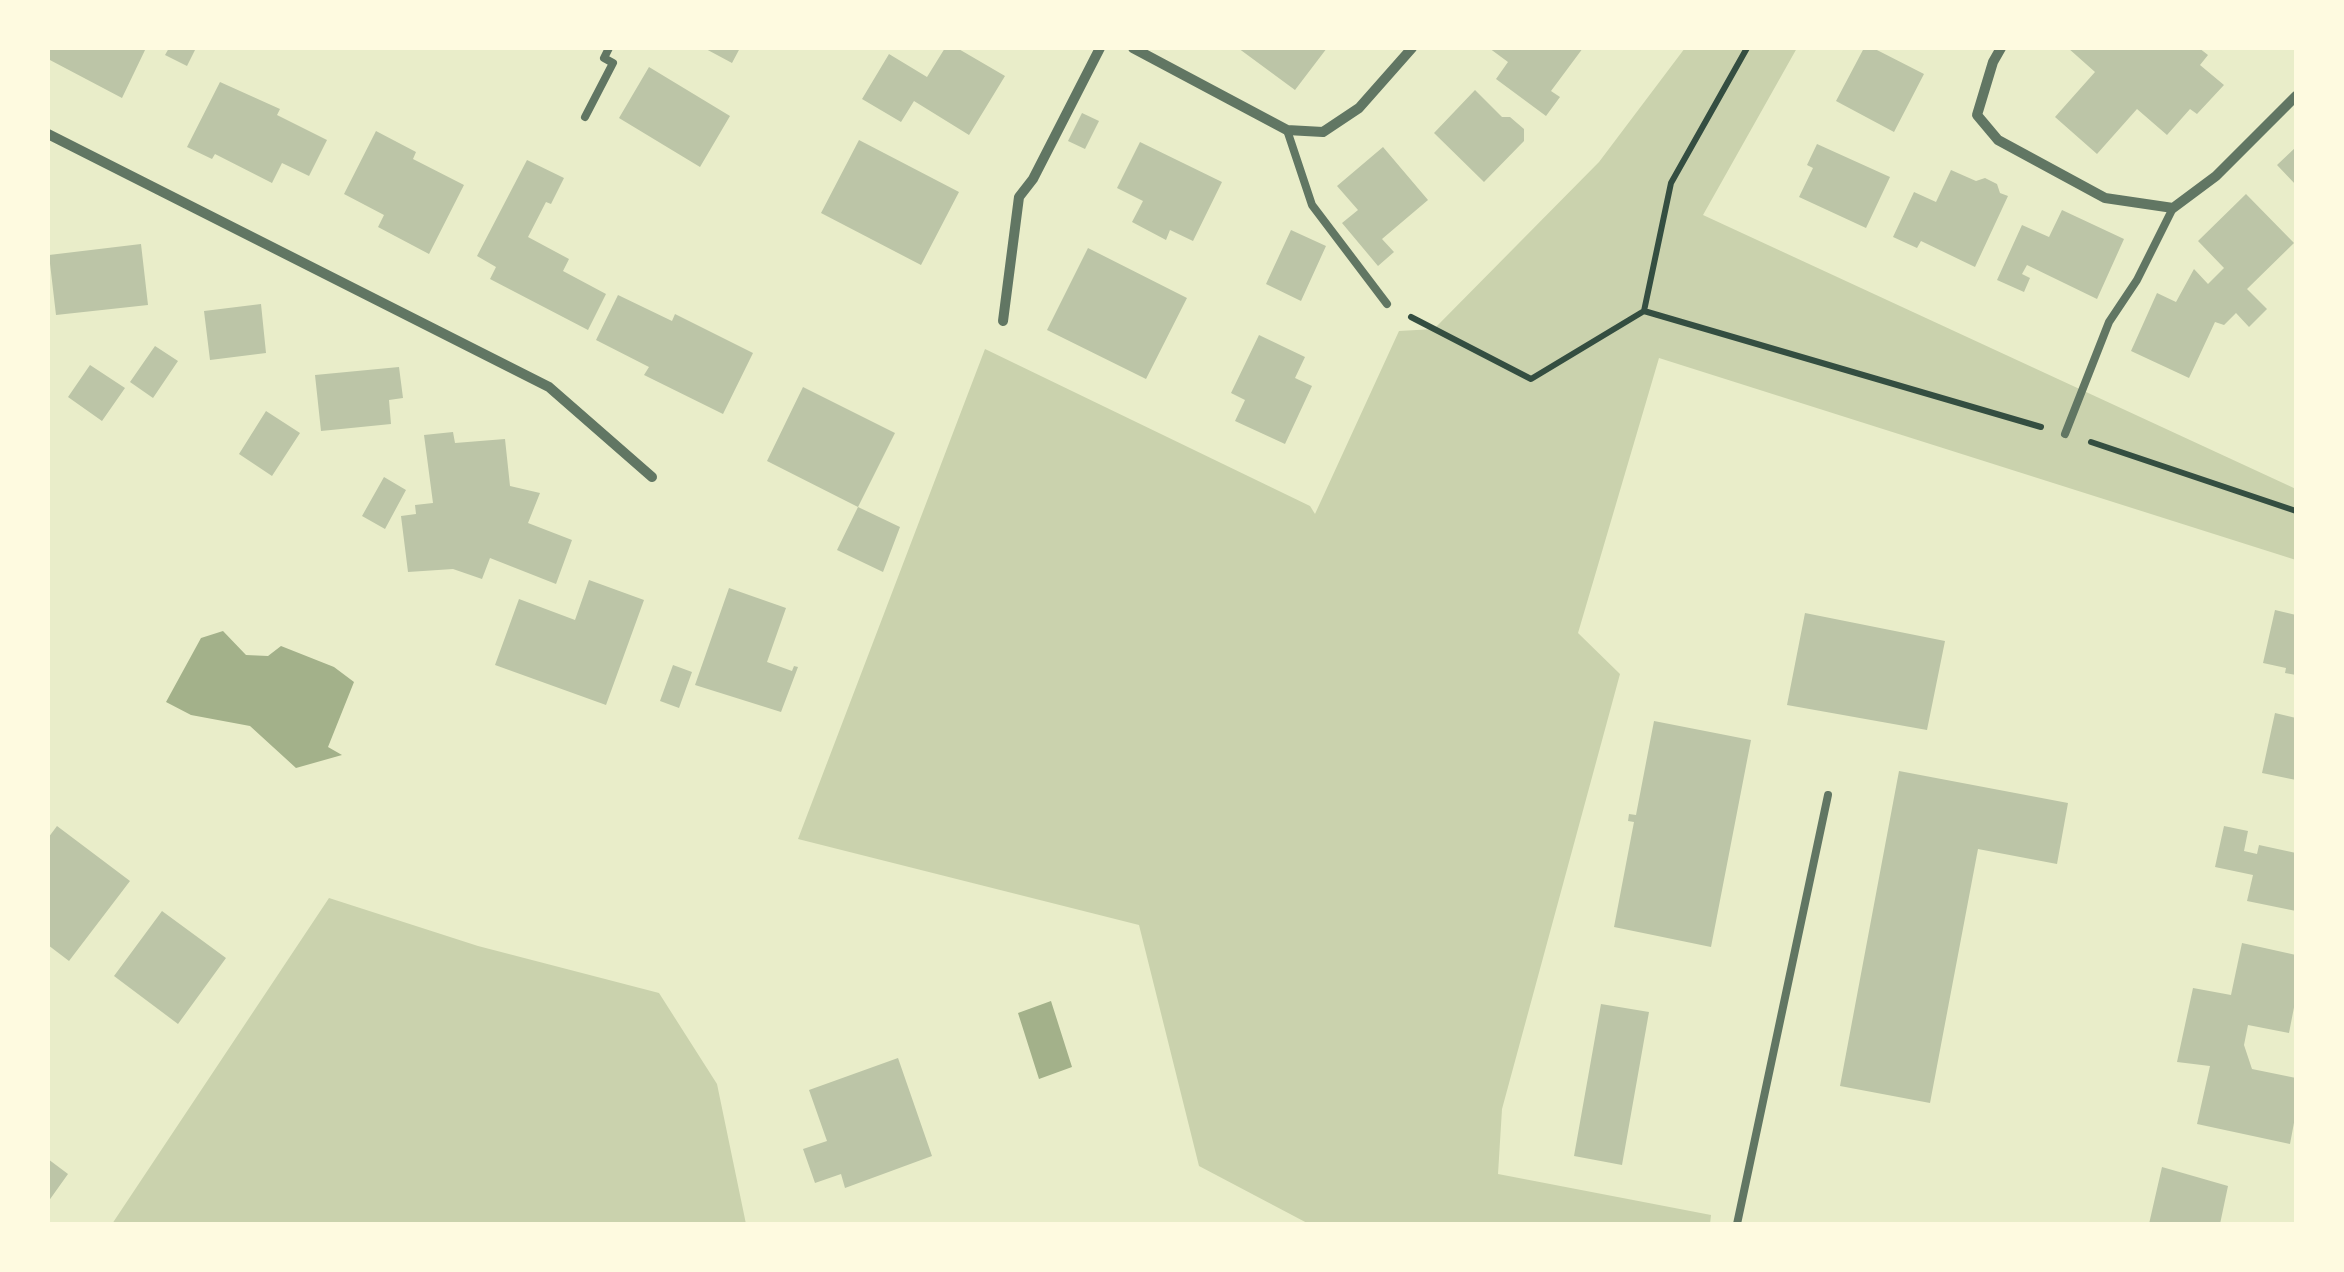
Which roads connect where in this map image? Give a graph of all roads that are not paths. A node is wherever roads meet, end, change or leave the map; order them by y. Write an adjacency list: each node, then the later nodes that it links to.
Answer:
1 (608, 48): 7 (lane)
2 (1100, 48): 12 (street)
3 (1133, 48): 8 (street)
4 (1412, 48): 8 (street)
5 (2001, 48): 10 (street)
6 (2296, 96): 10 (street)
7 (586, 117)
8 (1288, 130): 11 (lane)
9 (48, 134): 14 (street)
10 (2173, 208): 13 (lane)
11 (1388, 304)
12 (1003, 321)
13 (2065, 434)
14 (652, 477)
15 (1828, 795): 16 (lane)
16 (1737, 1224)

